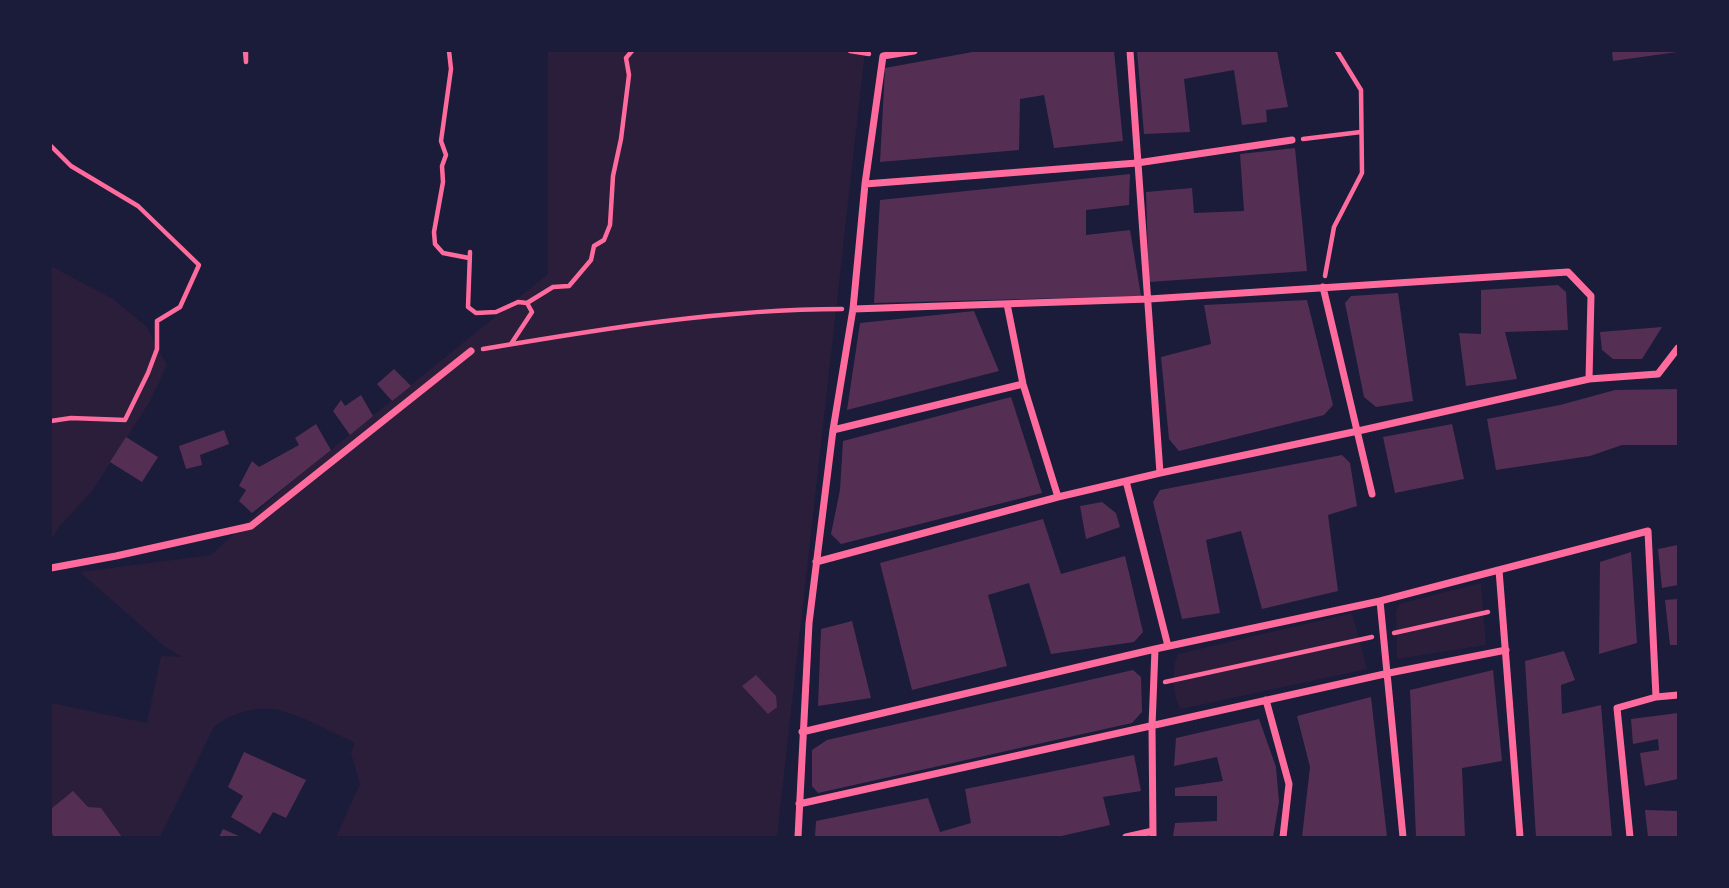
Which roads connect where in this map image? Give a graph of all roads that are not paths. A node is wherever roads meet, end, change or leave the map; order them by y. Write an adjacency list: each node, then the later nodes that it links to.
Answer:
1 (914, 51): 5 (street)
2 (1130, 51): 4 (street)
3 (1292, 140): 4 (street)
4 (1137, 163): 5 (street); 7 (street)
5 (865, 184): 9 (street)
6 (1323, 287): 7 (street); 12 (street); 15 (street)
7 (1149, 299): 8 (street); 16 (street)
8 (1007, 304): 9 (street); 13 (street)
9 (853, 309): 14 (street)
10 (1678, 348): 12 (street)
11 (471, 351): 21 (street)
12 (1589, 379): 15 (street)
13 (1023, 384): 14 (street); 19 (street)
14 (833, 430): 20 (street)
15 (1358, 431): 16 (street); 18 (street)
16 (1160, 473): 17 (street)
17 (1126, 481): 19 (street); 24 (street)
18 (1372, 494)
19 (1058, 497): 20 (street)
20 (816, 562): 32 (street)
21 (51, 568)
22 (1499, 570): 23 (street); 26 (street); 29 (street)
23 (1380, 601): 24 (street); 27 (street)
24 (1168, 646): 25 (street)
25 (1155, 649): 31 (street); 32 (street)
26 (1506, 650): 27 (street); 39 (street)
27 (1389, 673): 30 (street); 38 (street)
28 (1678, 695): 29 (street)
29 (1656, 697): 40 (street)
30 (1266, 700): 31 (street); 37 (street)
31 (1152, 726): 33 (street); 34 (street)
32 (802, 732): 33 (street)
33 (799, 804): 35 (street)
34 (1153, 834): 36 (street)
35 (798, 837)
36 (1126, 837)
37 (1283, 837)
38 (1403, 837)
39 (1520, 837)
40 (1630, 837)

